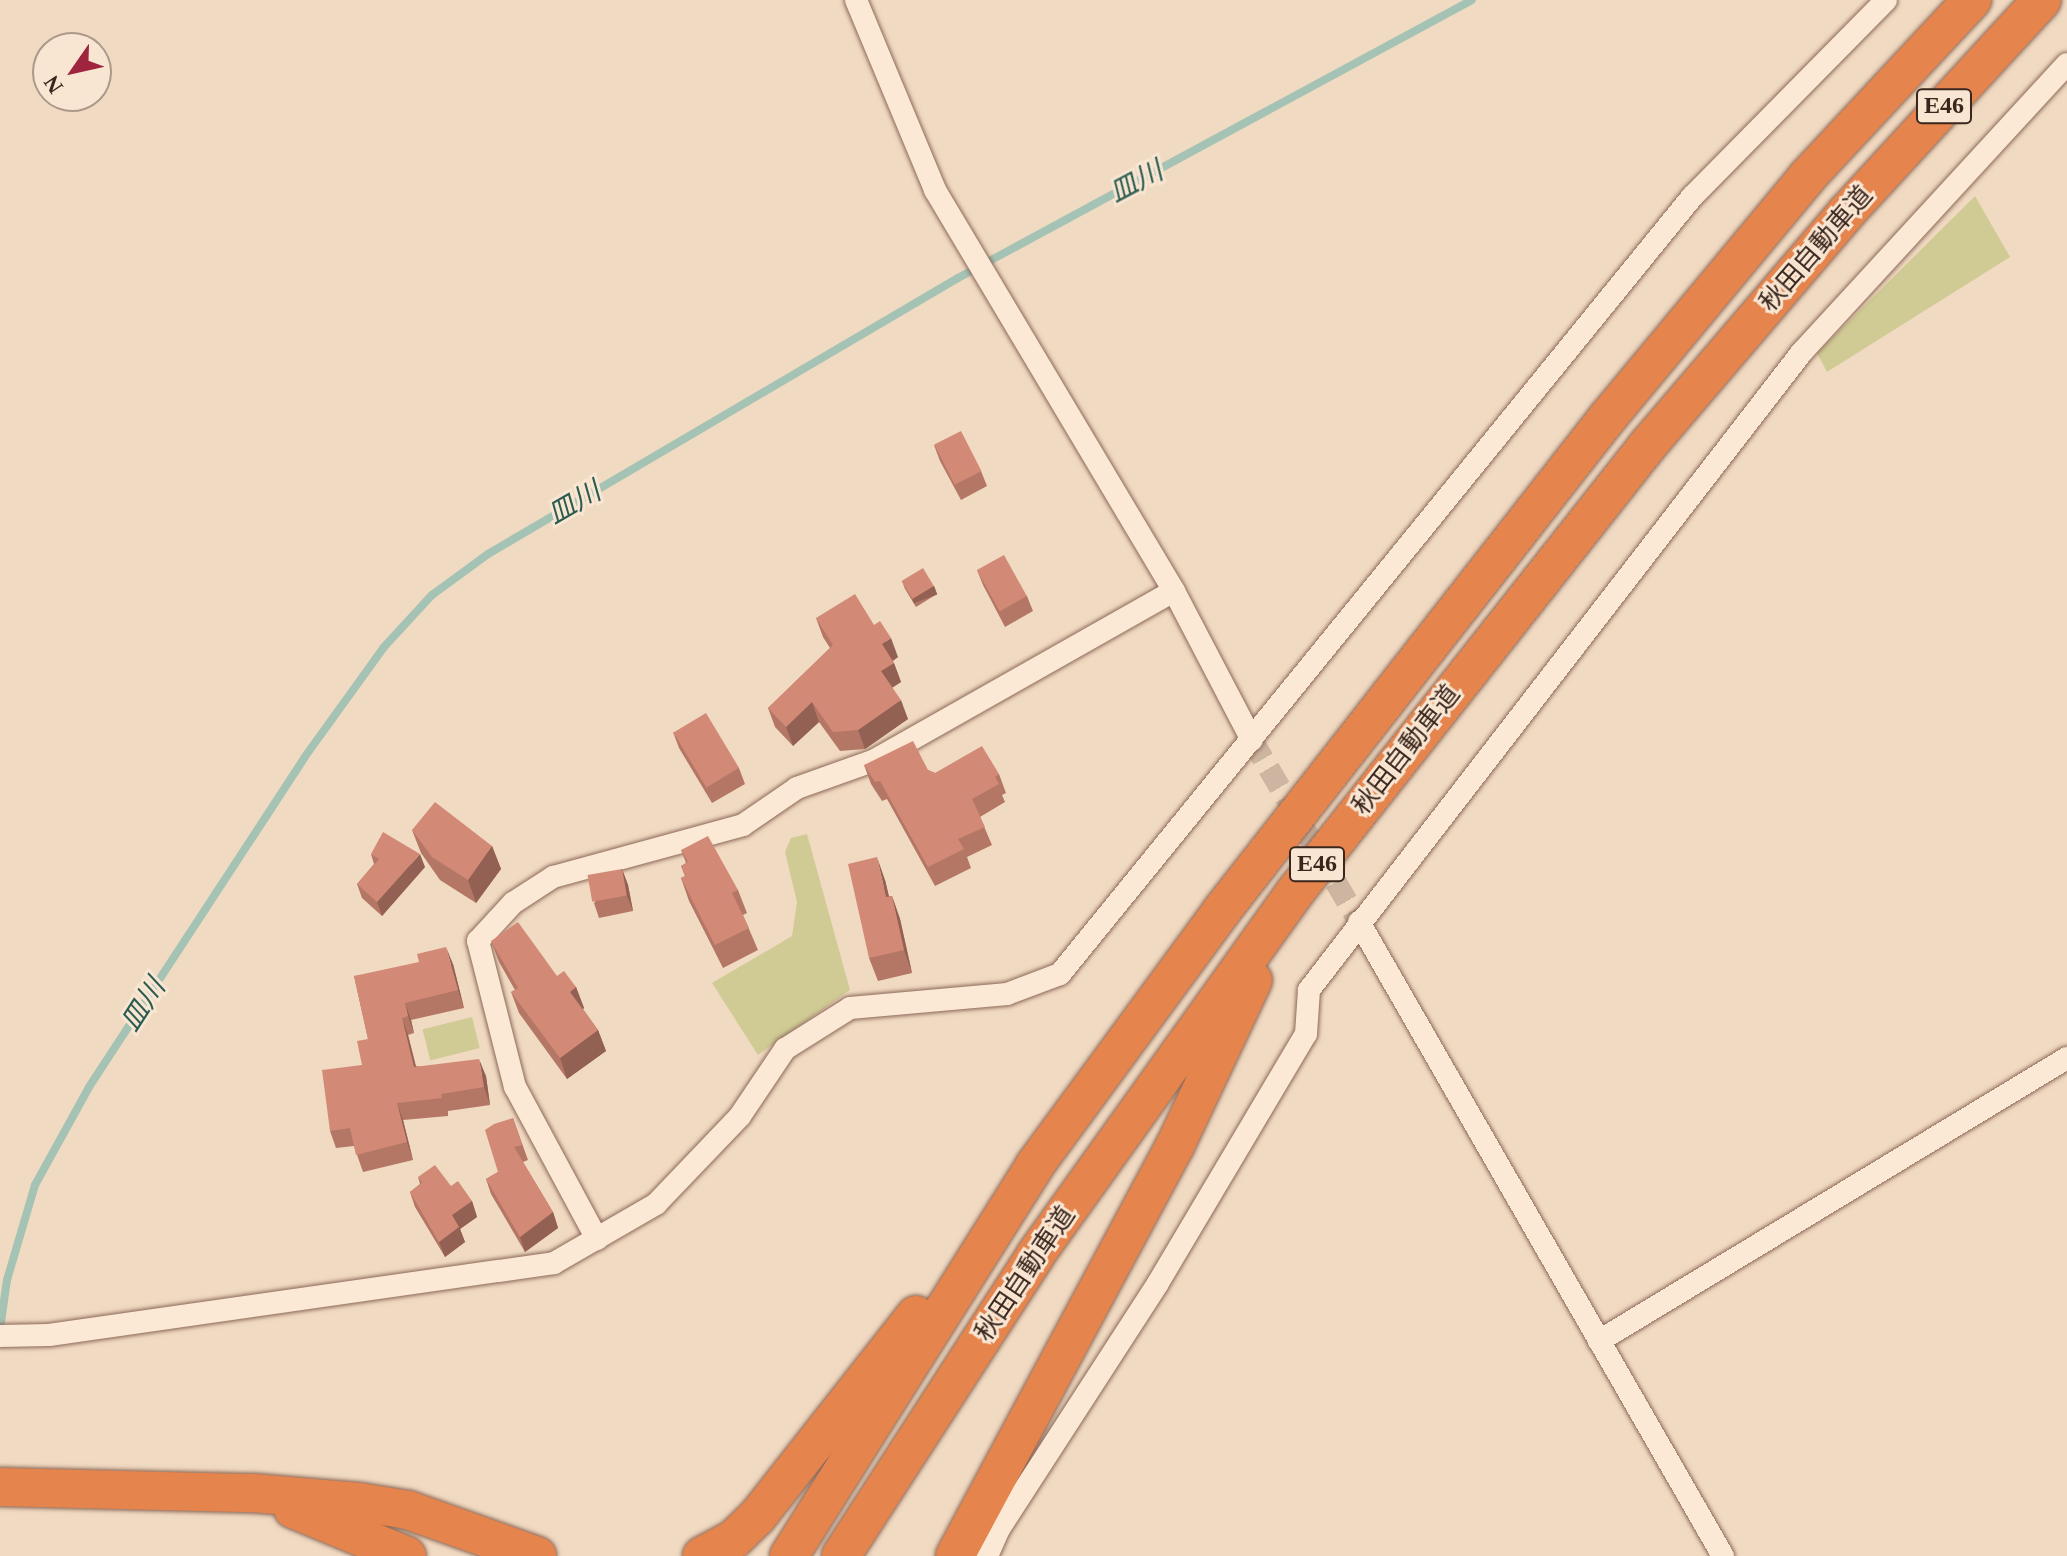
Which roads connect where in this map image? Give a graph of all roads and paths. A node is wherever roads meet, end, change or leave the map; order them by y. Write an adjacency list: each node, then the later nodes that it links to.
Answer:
1 (856, 0): 6 (street)
2 (1886, 0): 7 (street)
3 (1972, 0): 11 (highway, 秋田自動車道 / E46)
4 (2042, 0): 8 (highway, 秋田自動車道 / E46)
5 (2067, 64): 9 (street)
6 (1174, 591): 7 (street); 12 (street)
7 (1252, 740): 12 (street)
8 (1296, 891): 21 (highway, 秋田自動車道 / E46); 22 (highway)
9 (1359, 922): 14 (street); 23 (street)
10 (2067, 1058): 14 (street)
11 (1035, 1165): 19 (highway); 20 (highway, 秋田自動車道 / E46)
12 (597, 1239): 13 (street)
13 (8, 1336)
14 (1599, 1341): 24 (street)
15 (6, 1487): 16 (highway)
16 (253, 1493): 17 (highway); 18 (highway)
17 (407, 1556)
18 (537, 1556)
19 (702, 1556)
20 (789, 1556)
21 (841, 1556)
22 (955, 1556)
23 (987, 1556)
24 (1723, 1556)

